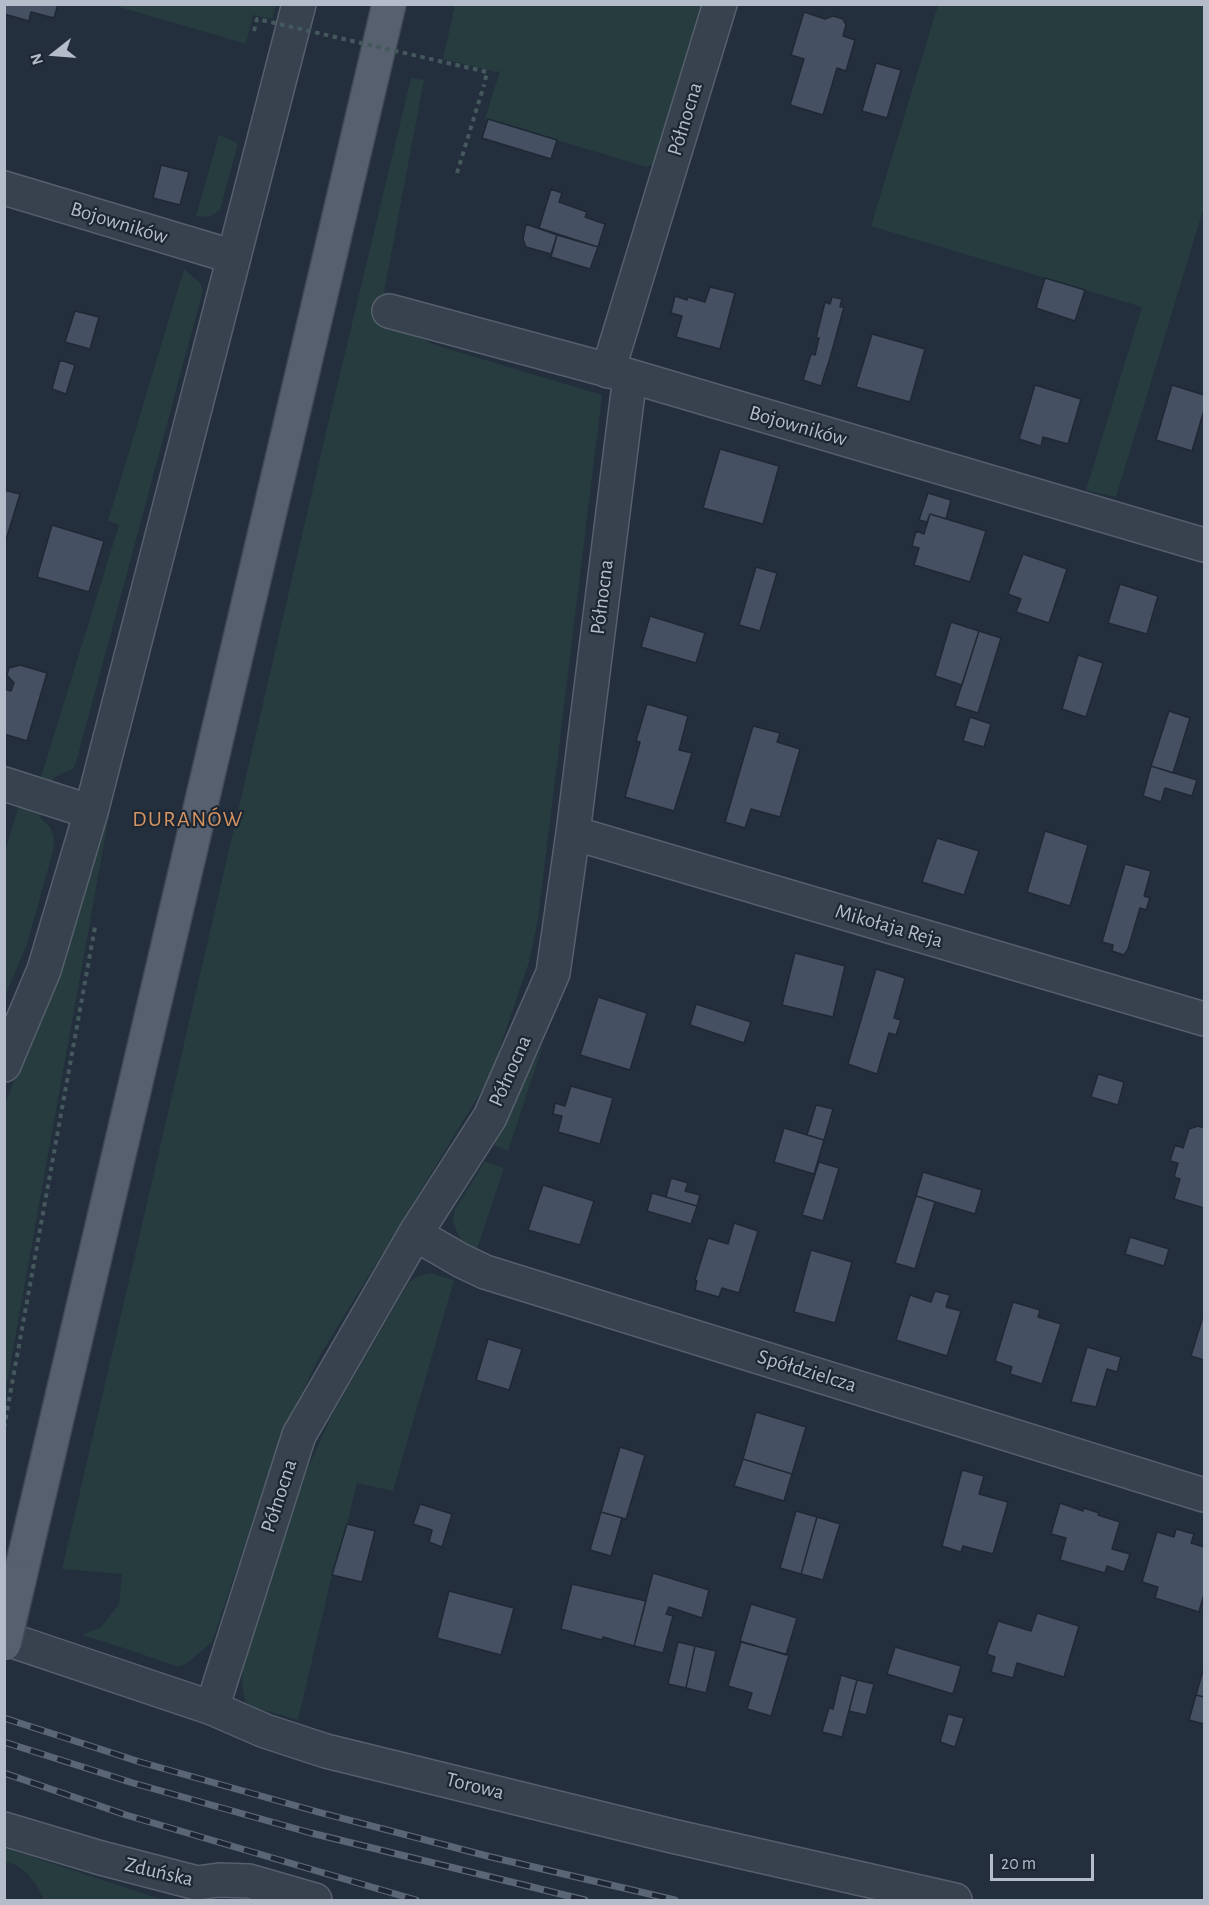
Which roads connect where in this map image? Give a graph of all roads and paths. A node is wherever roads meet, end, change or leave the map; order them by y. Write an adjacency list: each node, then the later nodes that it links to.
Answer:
1 (299, 4): 7 (street)
2 (389, 4): 21 (main road, bridge)
3 (720, 4): 9 (street, Północna)
4 (254, 32): 5 (path, bridge)
5 (457, 173)
6 (4, 188): 7 (street, Bojowników)
7 (234, 257): 12 (street)
8 (389, 311): 9 (street, Bojowników)
9 (619, 374): 10 (street, Bojowników); 13 (street, Północna)
10 (1204, 545)
11 (4, 784): 12 (street)
12 (91, 812): 16 (street)
13 (573, 832): 15 (street, Mikołaja Reja); 17 (street, Północna)
14 (95, 925): 18 (path)
15 (1204, 1019)
16 (4, 1065)
17 (415, 1234): 19 (street, Spółdzielcza); 22 (street, Północna)
18 (4, 1428)
19 (1204, 1495)
20 (4, 1638): 22 (street, Torowa)
21 (4, 1644)
22 (212, 1708): 26 (street, Torowa)
23 (4, 1829): 24 (street, Zduńska)
24 (195, 1892): 25 (street, Zduńska)
25 (315, 1900)
26 (955, 1900)

